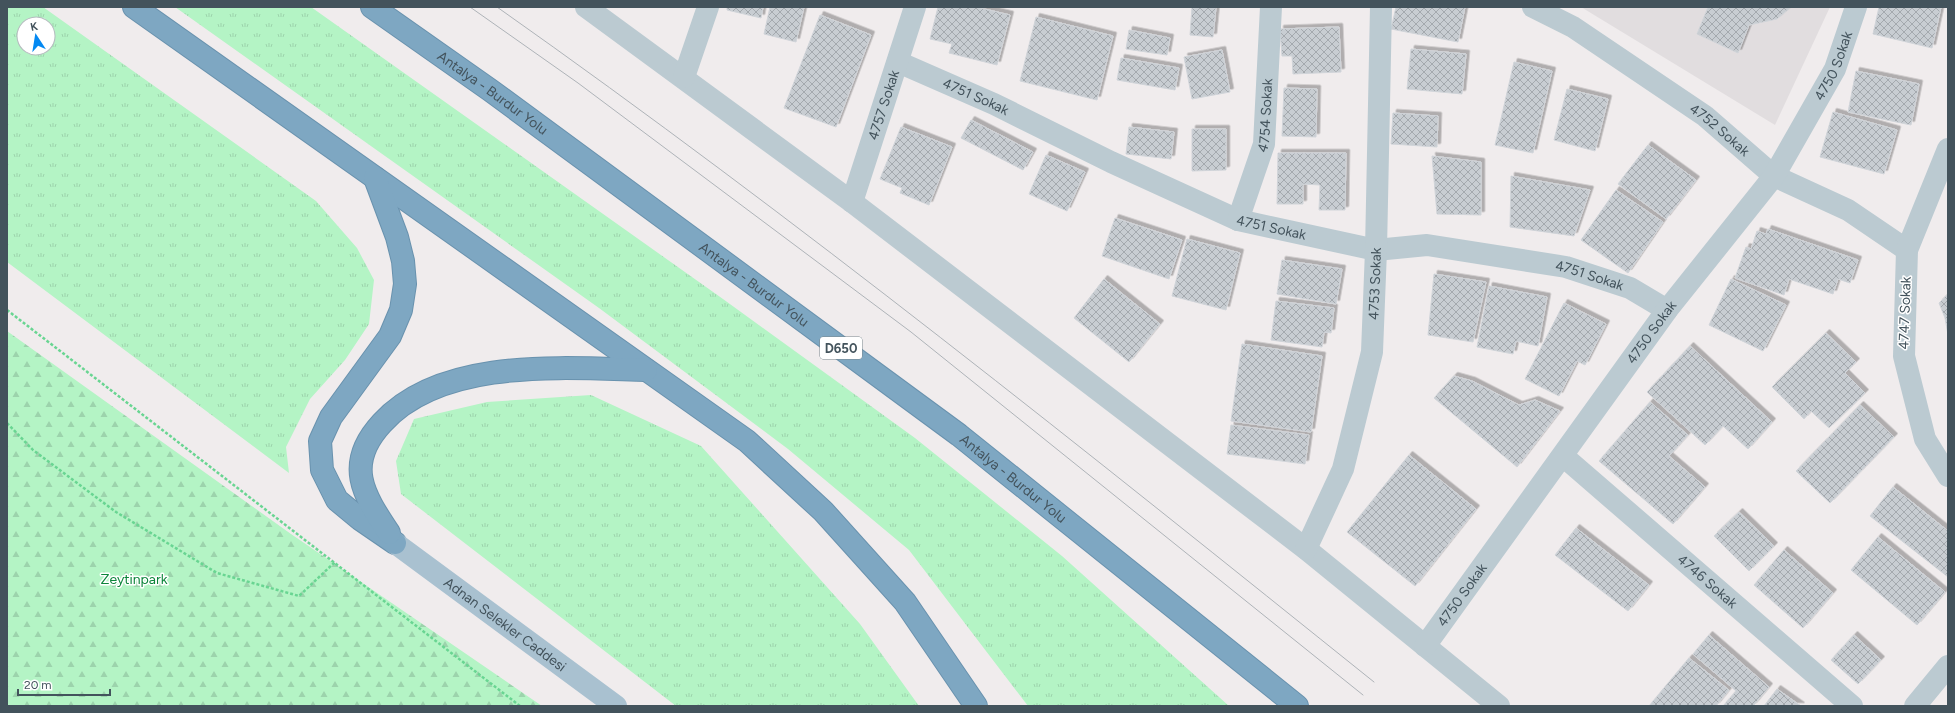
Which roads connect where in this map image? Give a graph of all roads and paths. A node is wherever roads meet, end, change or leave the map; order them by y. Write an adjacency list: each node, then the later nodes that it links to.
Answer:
1 (134, 7): 14 (highway)
2 (372, 7): 33 (highway, Antalya - Burdur Yolu / D650)
3 (586, 7): 11 (street)
4 (708, 7): 11 (street)
5 (915, 7): 10 (street, 4757 Sokak)
6 (1271, 7): 16 (street, 4754 Sokak)
7 (1381, 7): 17 (street, 4753 Sokak)
8 (1534, 7): 13 (street, 4752 Sokak)
9 (1856, 7): 13 (street, 4750 Sokak)
10 (898, 62): 15 (street, 4757 Sokak); 16 (street, 4751 Sokak)
11 (684, 77): 15 (street)
12 (1948, 149): 18 (street, 4747 Sokak)
13 (1774, 176): 18 (street, 4752 Sokak); 20 (street, 4750 Sokak)
14 (375, 178): 21 (highway); 25 (highway)
15 (852, 202): 26 (street)
16 (1238, 220): 17 (street, 4751 Sokak)
17 (1376, 250): 20 (street, 4751 Sokak); 26 (street, 4753 Sokak)
18 (1907, 250): 24 (street, 4747 Sokak)
19 (7, 310): 27 (path)
20 (1666, 310): 23 (street, 4750 Sokak)
21 (646, 370): 25 (highway); 32 (highway)
22 (7, 423): 27 (path)
23 (1563, 456): 28 (street, 4750 Sokak); 35 (street, 4746 Sokak)
24 (1948, 476)
25 (395, 542): 31 (main road, Adnan Selekler Caddesi)
26 (1306, 549): 28 (street)
27 (335, 562): 30 (path)
28 (1425, 646): 34 (street)
29 (1948, 666): 36 (street)
30 (520, 706)
31 (616, 706)
32 (976, 706)
33 (1297, 706)
34 (1499, 706)
35 (1852, 706)
36 (1915, 706)

